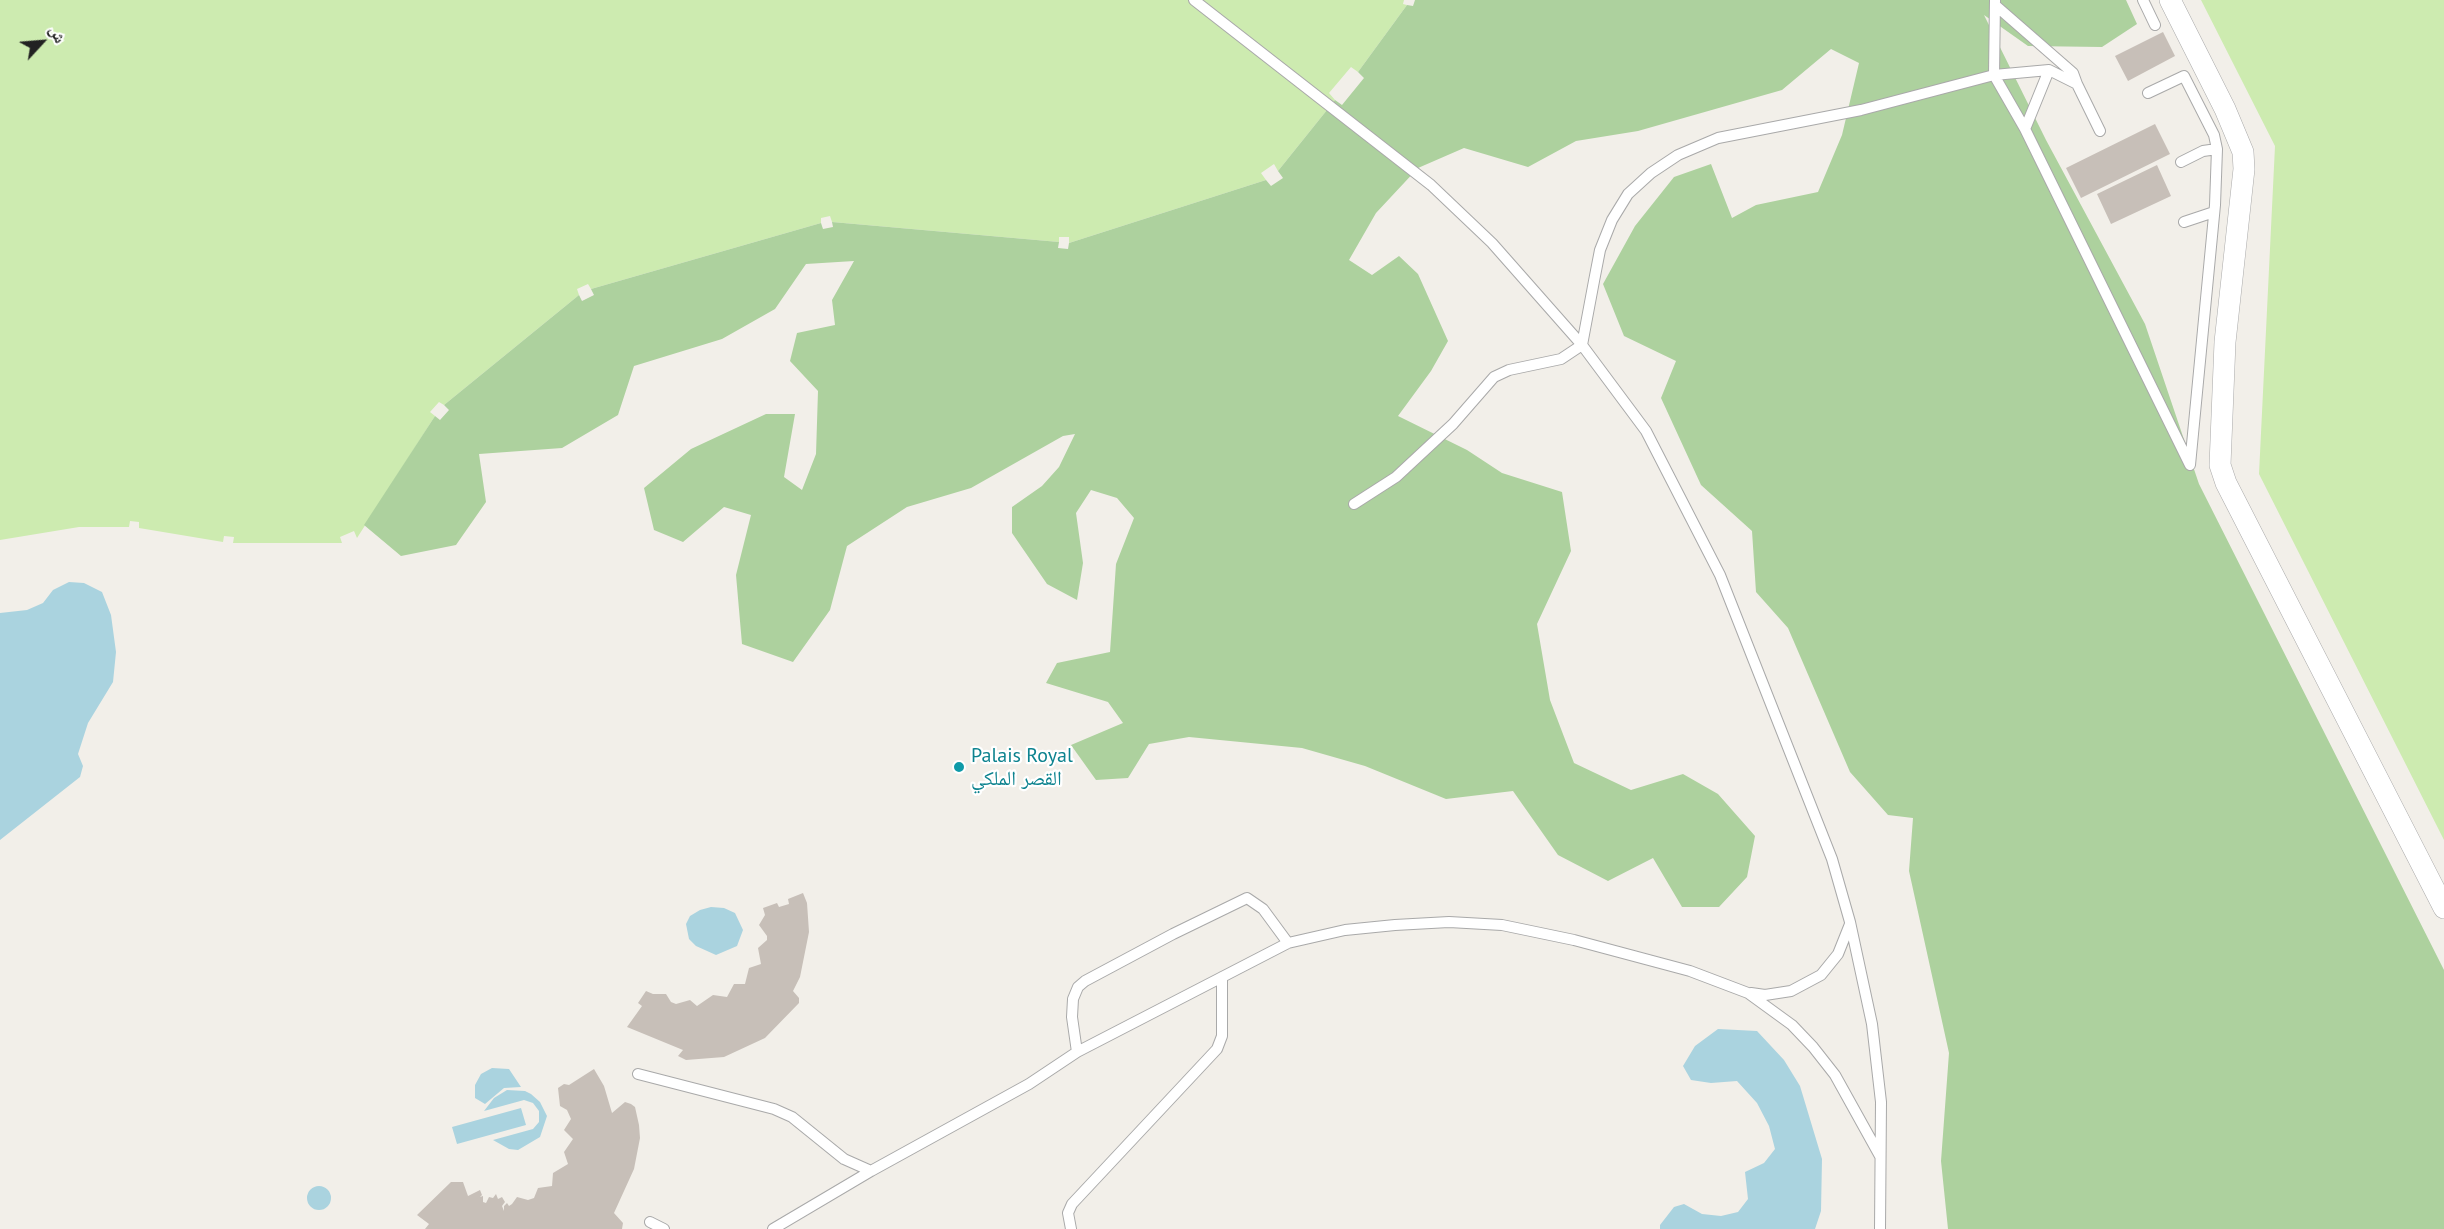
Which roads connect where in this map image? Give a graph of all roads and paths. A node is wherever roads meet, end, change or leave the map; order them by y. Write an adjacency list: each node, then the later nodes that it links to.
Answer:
1 (1194, 0): 16 (lane)
2 (2143, 0): 5 (lane)
3 (2170, 0): 18 (street)
4 (1995, 2): 7 (lane); 8 (lane)
5 (2155, 25)
6 (2049, 70): 7 (lane); 8 (lane); 10 (lane)
7 (1994, 75): 10 (lane); 16 (lane)
8 (2077, 84): 11 (lane)
9 (2148, 93): 12 (lane)
10 (2025, 129): 14 (lane)
11 (2100, 131)
12 (2217, 149): 13 (lane); 14 (lane)
13 (2181, 162)
14 (2214, 212): 15 (lane)
15 (2184, 222)
16 (1581, 345): 17 (lane); 19 (lane)
17 (1354, 504)
18 (2444, 908)
19 (1850, 922): 22 (lane); 25 (lane)
20 (1288, 943): 21 (lane); 22 (lane); 23 (lane)
21 (1222, 977): 23 (lane); 30 (lane)
22 (1748, 993): 25 (lane)
23 (1077, 1052): 26 (lane)
24 (638, 1074): 26 (lane)
25 (1880, 1157): 31 (lane)
26 (871, 1171): 29 (lane)
27 (650, 1222): 28 (lane)
28 (664, 1229)
29 (773, 1229)
30 (1071, 1229)
31 (1880, 1229)

